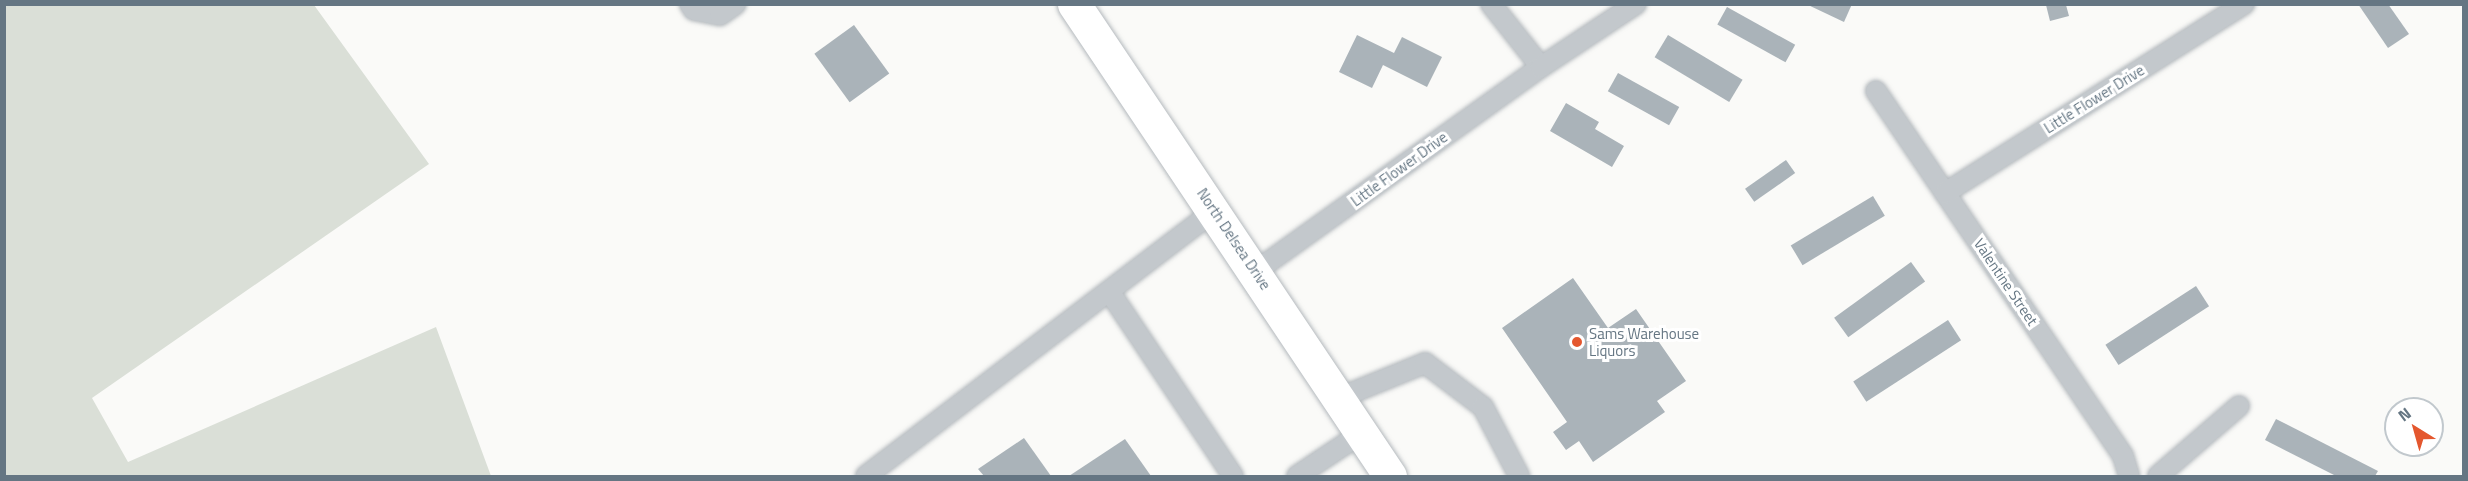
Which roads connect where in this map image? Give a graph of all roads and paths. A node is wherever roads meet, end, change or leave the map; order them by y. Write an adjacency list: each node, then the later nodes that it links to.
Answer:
1 (690, 4): 2 (lane)
2 (736, 4)
3 (1074, 4): 10 (main road, North Delsea Drive)
4 (1491, 4): 7 (lane)
5 (1636, 4): 7 (lane, Little Flower Drive)
6 (2244, 4): 9 (lane, Little Flower Drive)
7 (1541, 67): 11 (lane, Little Flower Drive)
8 (1876, 91): 9 (lane, Valentine Street)
9 (1945, 193): 21 (lane, Valentine Street)
10 (1214, 211): 11 (main road, North Delsea Drive); 12 (lane)
11 (1256, 271): 13 (main road, North Delsea Drive)
12 (1109, 291): 16 (lane); 17 (lane)
13 (1339, 398): 15 (main road, North Delsea Drive); 20 (lane)
14 (2239, 406): 22 (lane)
15 (1362, 433): 18 (lane); 19 (main road, North Delsea Drive)
16 (866, 477)
17 (1233, 477)
18 (1298, 477)
19 (1390, 477)
20 (1520, 477)
21 (2129, 477)
22 (2158, 477)

